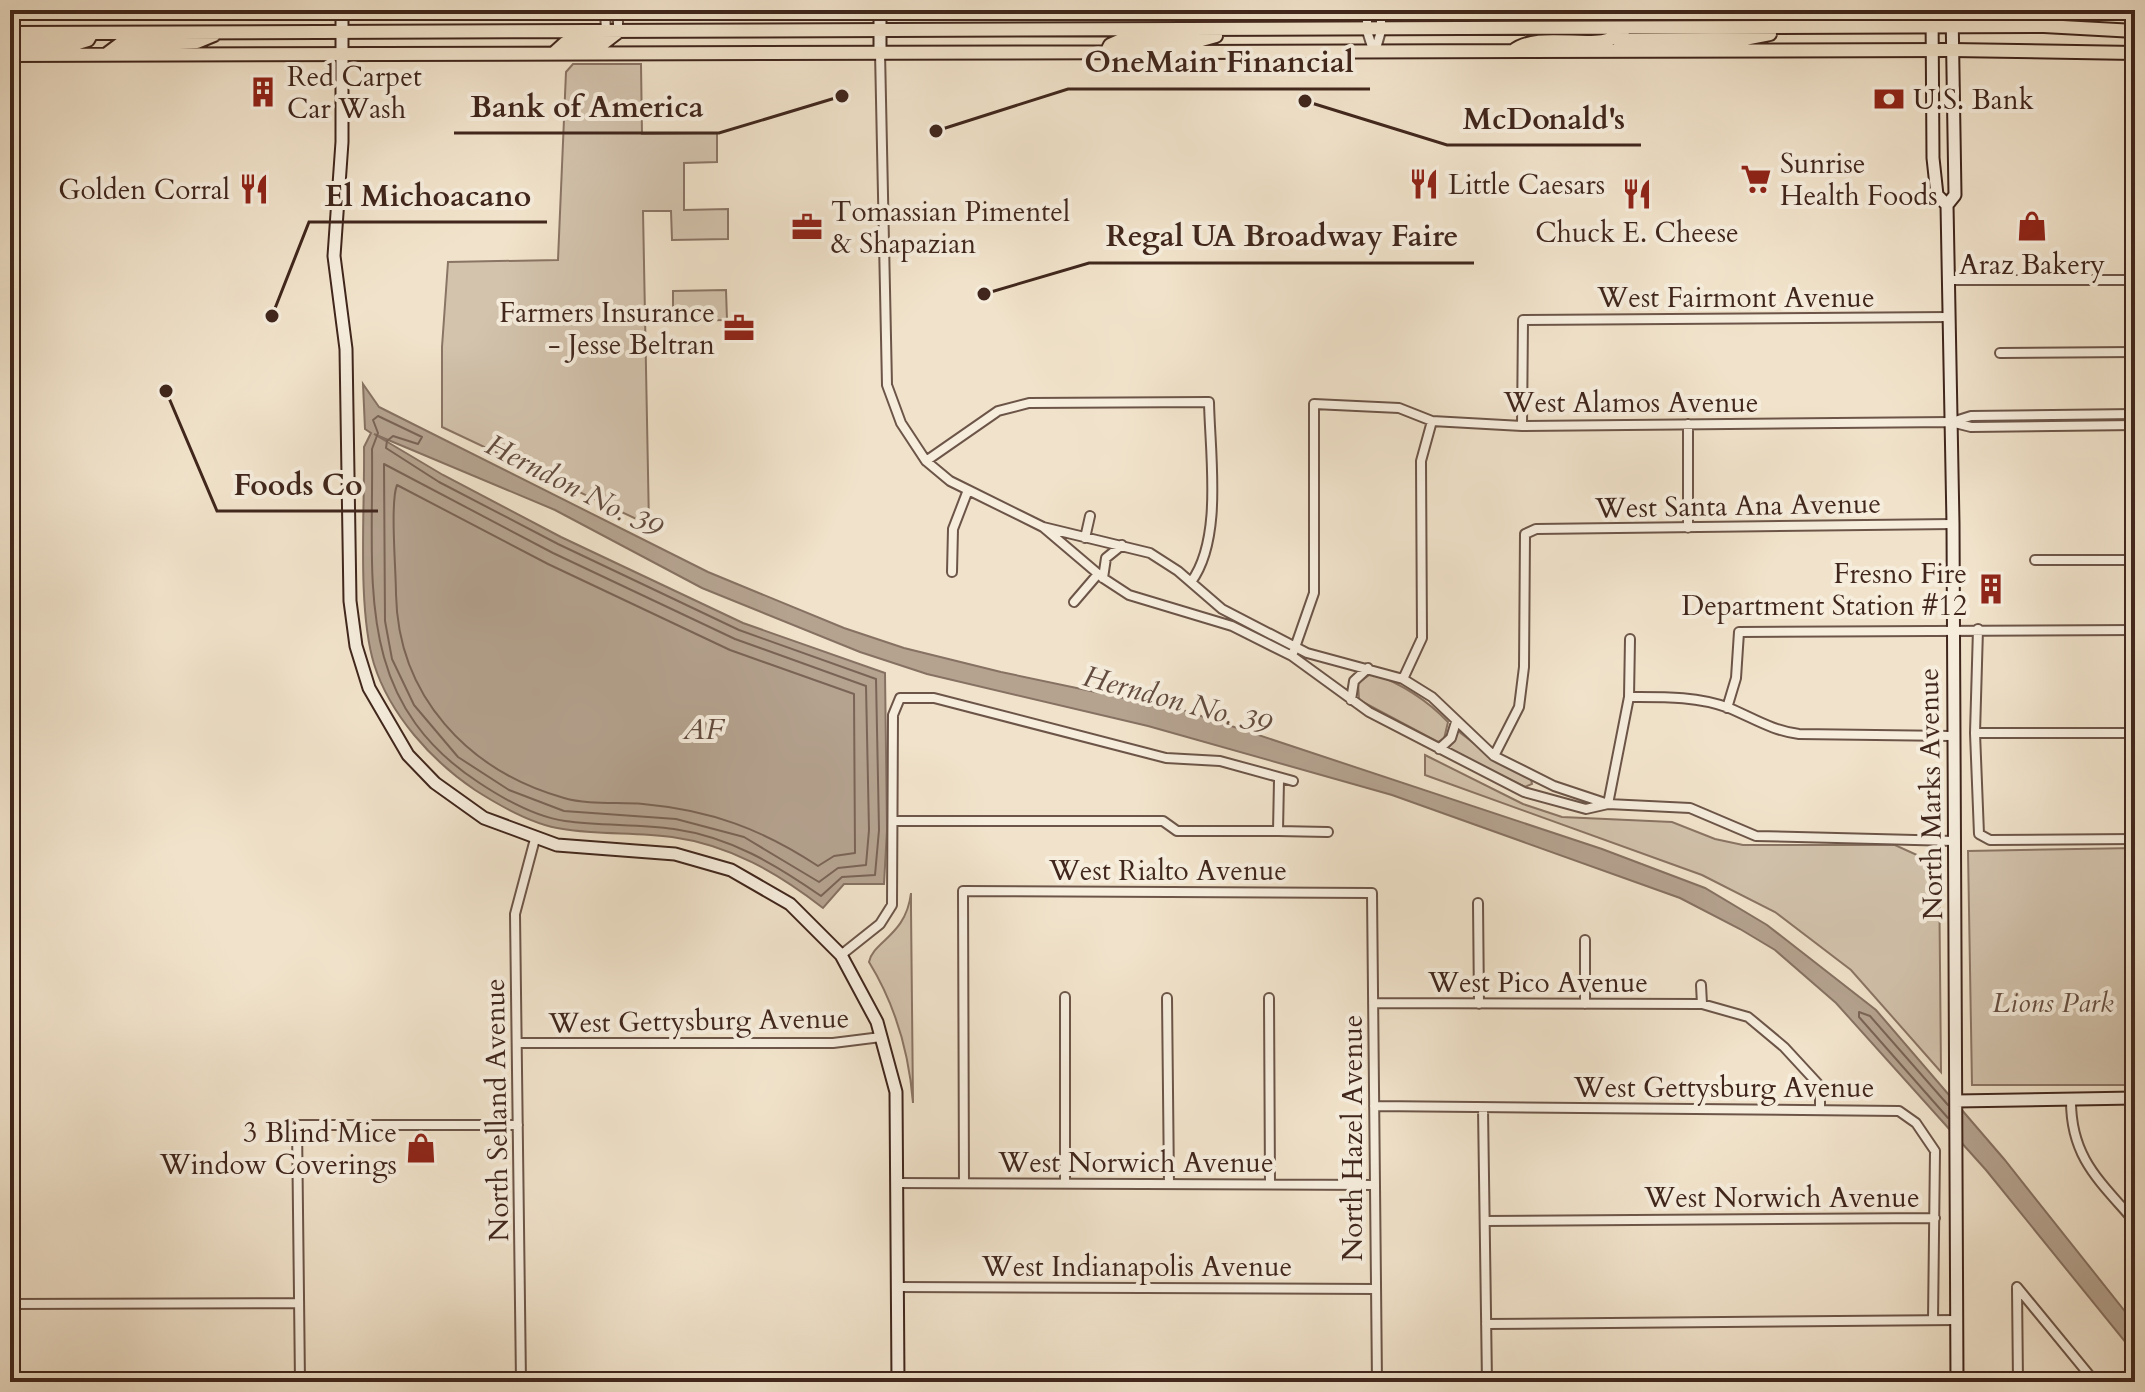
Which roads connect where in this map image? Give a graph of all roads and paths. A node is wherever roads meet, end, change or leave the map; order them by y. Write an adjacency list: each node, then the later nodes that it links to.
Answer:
1 (342, 10): 22 (street)
2 (605, 10): 17 (street)
3 (618, 10): 17 (street)
4 (880, 10): 18 (street)
5 (1367, 10): 14 (street)
6 (1381, 10): 15 (street)
7 (1932, 10): 9 (street, North Marks Avenue)
8 (1952, 10): 11 (street, North Marks Avenue)
9 (1932, 26): 10 (main road); 11 (main road); 25 (street, North Marks Avenue)
10 (1805, 27): 12 (main road); 24 (main road)
11 (1952, 27): 16 (main road); 26 (street, North Marks Avenue)
12 (1624, 30): 15 (main road); 27 (main road)
13 (1238, 31): 14 (main road); 18 (main road); 31 (main road)
14 (1367, 31): 15 (main road); 32 (street)
15 (1381, 31): 32 (street)
16 (2135, 31)
17 (612, 32): 18 (main road); 22 (main road); 30 (main road)
18 (880, 32): 28 (street)
19 (10, 33): 20 (main road)
20 (92, 33): 21 (main road); 23 (main road)
21 (221, 33): 22 (main road); 29 (main road)
22 (342, 34): 34 (street)
23 (10, 44)
24 (1618, 50): 25 (main road); 27 (main road)
25 (1932, 50): 26 (main road); 36 (street, North Marks Avenue)
26 (1952, 50): 33 (main road); 36 (street, North Marks Avenue)
27 (1513, 51): 32 (main road)
28 (880, 52): 30 (main road); 31 (main road); 48 (street)
29 (108, 53): 34 (main road); 35 (main road)
30 (554, 53): 34 (main road)
31 (1106, 53): 32 (main road)
32 (1374, 53)
33 (2135, 53)
34 (342, 54): 84 (street)
35 (10, 55)
36 (1947, 205): 37 (street, North Marks Avenue)
37 (1949, 280): 38 (street); 39 (street, North Marks Avenue)
38 (2135, 280)
39 (1950, 317): 44 (street, North Marks Avenue); 47 (street, West Fairmont Avenue)
40 (2135, 352): 41 (street)
41 (2000, 353)
42 (2135, 414): 44 (street, West Alamos Avenue)
43 (1432, 421): 47 (street, West Alamos Avenue); 66 (street, West Alamos Avenue); 68 (street)
44 (1951, 422): 45 (street, West Alamos Avenue); 46 (street, West Alamos Avenue); 51 (street, North Marks Avenue)
45 (1688, 424): 47 (street, West Alamos Avenue); 53 (street)
46 (2135, 425)
47 (1522, 426)
48 (926, 461): 49 (street); 60 (street)
49 (968, 490): 52 (street); 58 (street)
50 (1090, 516): 54 (street)
51 (1953, 524): 53 (street, West Santa Ana Avenue); 62 (street, North Marks Avenue)
52 (1043, 527): 54 (street); 59 (street)
53 (1688, 528): 77 (street, West Santa Ana Avenue)
54 (1085, 538): 55 (street)
55 (1122, 545): 59 (street); 60 (street)
56 (2035, 560): 57 (street)
57 (2135, 560)
58 (952, 572)
59 (1100, 576): 61 (street); 66 (street)
60 (1191, 582): 66 (street)
61 (1074, 602)
62 (1952, 629): 63 (street); 71 (street); 75 (street, North Marks Avenue)
63 (1978, 629): 64 (street); 73 (street, North Marks Avenue)
64 (2135, 630)
65 (1630, 639): 69 (street)
66 (1294, 652): 67 (street); 70 (street)
67 (1368, 668): 68 (street); 70 (street)
68 (1403, 679): 72 (street)
69 (1629, 697): 71 (street); 80 (street)
70 (1351, 700): 76 (street)
71 (1727, 708): 75 (street)
72 (1456, 722): 76 (street); 77 (street)
73 (1975, 733): 74 (street); 85 (street, North Marks Avenue)
74 (2135, 733)
75 (1952, 736): 86 (street, North Marks Avenue)
76 (1439, 749): 80 (street)
77 (1494, 756): 80 (street)
78 (1279, 780): 79 (street); 81 (street); 82 (street)
79 (1293, 781)
80 (1608, 804): 86 (street)
81 (894, 821): 82 (street); 90 (street)
82 (1278, 831): 83 (street)
83 (1328, 832)
84 (535, 839): 90 (street); 100 (street, North Selland Avenue)
85 (2135, 839)
86 (1954, 841): 101 (street, North Marks Avenue)
87 (1372, 893): 95 (street, North Hazel Avenue); 109 (street, West Rialto Avenue)
88 (1478, 903): 96 (street)
89 (1585, 940): 97 (street)
90 (841, 955): 99 (street)
91 (1701, 985): 98 (street)
92 (1065, 997): 110 (street)
93 (1167, 998): 111 (street)
94 (1269, 998): 112 (street)
95 (1373, 1003): 96 (street, West Pico Avenue); 104 (street, North Hazel Avenue)
96 (1479, 1004): 97 (street, West Pico Avenue)
97 (1585, 1004): 98 (street, West Pico Avenue)
98 (1702, 1004): 106 (street, West Pico Avenue)
99 (881, 1037): 100 (street, West Gettysburg Avenue); 108 (street)
100 (517, 1043): 107 (street, North Selland Avenue)
101 (1956, 1101): 102 (street); 122 (street, North Marks Avenue)
102 (2071, 1101): 103 (street); 116 (street)
103 (2132, 1101)
104 (1374, 1106): 105 (street, West Gettysburg Avenue); 113 (street, North Hazel Avenue)
105 (1483, 1108): 106 (street, West Gettysburg Avenue); 115 (street)
106 (1820, 1110): 114 (street, West Gettysburg Avenue)
107 (518, 1125): 119 (street); 126 (street, North Selland Avenue)
108 (897, 1183): 109 (street, West Norwich Avenue); 117 (street)
109 (964, 1183): 110 (street, West Norwich Avenue)
110 (1065, 1183): 111 (street, West Norwich Avenue)
111 (1169, 1184): 112 (street, West Norwich Avenue)
112 (1270, 1184): 113 (street, West Norwich Avenue)
113 (1375, 1185): 118 (street, North Hazel Avenue)
114 (1935, 1218): 115 (street, West Norwich Avenue); 121 (street, West Gettysburg Avenue)
115 (1485, 1221): 123 (street)
116 (2135, 1222)
117 (897, 1287): 118 (street, West Indianapolis Avenue); 127 (street)
118 (1376, 1289): 128 (street, North Hazel Avenue)
119 (299, 1303): 120 (street); 125 (street)
120 (10, 1304)
121 (1933, 1320): 122 (street); 123 (street)
122 (1956, 1320): 130 (street, North Marks Avenue)
123 (1486, 1324): 129 (street)
124 (2093, 1381): 131 (street)
125 (300, 1382)
126 (521, 1382)
127 (898, 1382)
128 (1377, 1382)
129 (1487, 1382)
130 (1957, 1382)
131 (2018, 1382)

